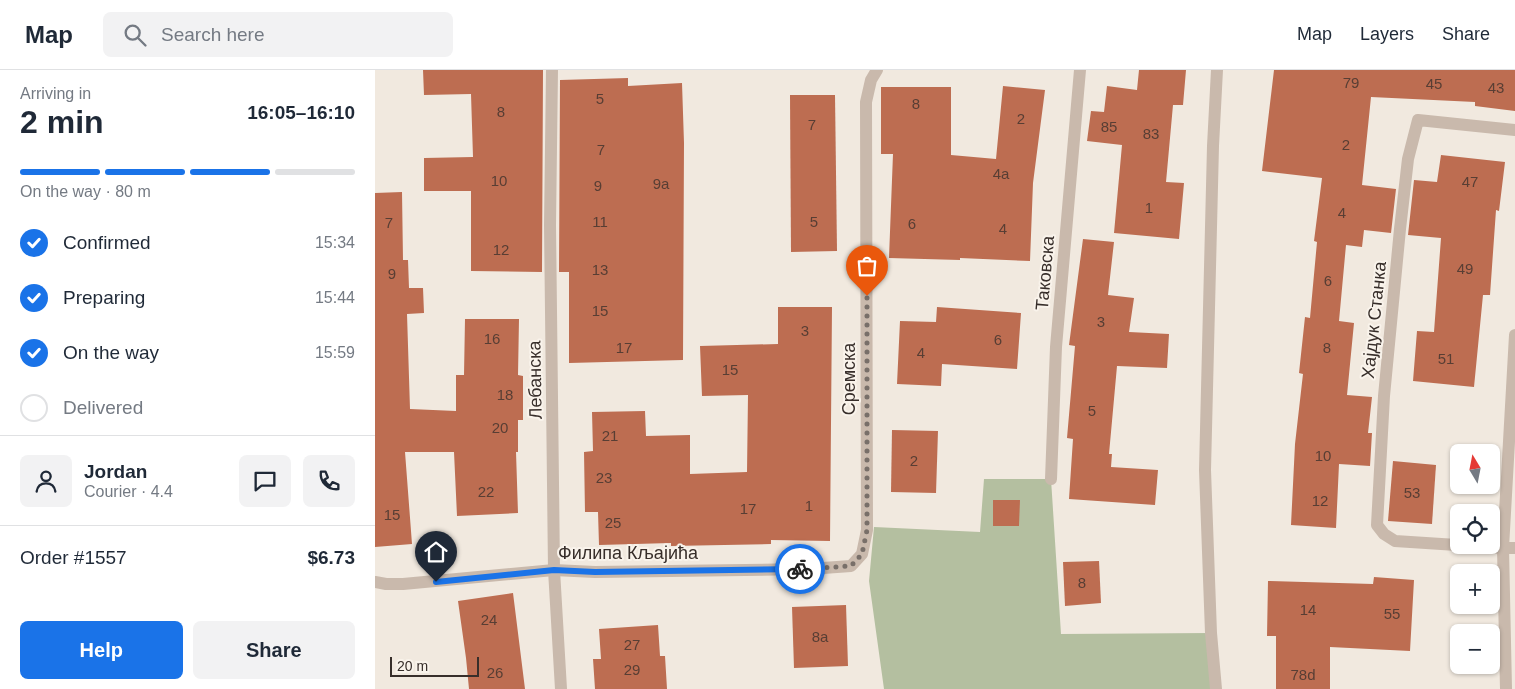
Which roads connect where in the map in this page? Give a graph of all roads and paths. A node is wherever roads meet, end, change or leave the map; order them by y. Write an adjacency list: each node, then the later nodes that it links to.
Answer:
1 (552, 70): 10 (street, Лебанска)
2 (877, 70): 9 (street, Сремска)
3 (1080, 70): 7 (street, Таковска)
4 (1217, 70): 13 (street)
5 (1515, 130): 8 (street, Хајдук Станка)
6 (1515, 335): 8 (street)
7 (1051, 479)
8 (1509, 548): 14 (street)
9 (851, 566): 10 (street, Филипа Кљајића)
10 (554, 570): 11 (street, Филипа Кљајића); 12 (street, Лебанска)
11 (375, 582)
12 (561, 689)
13 (1216, 689)
14 (1506, 689)

